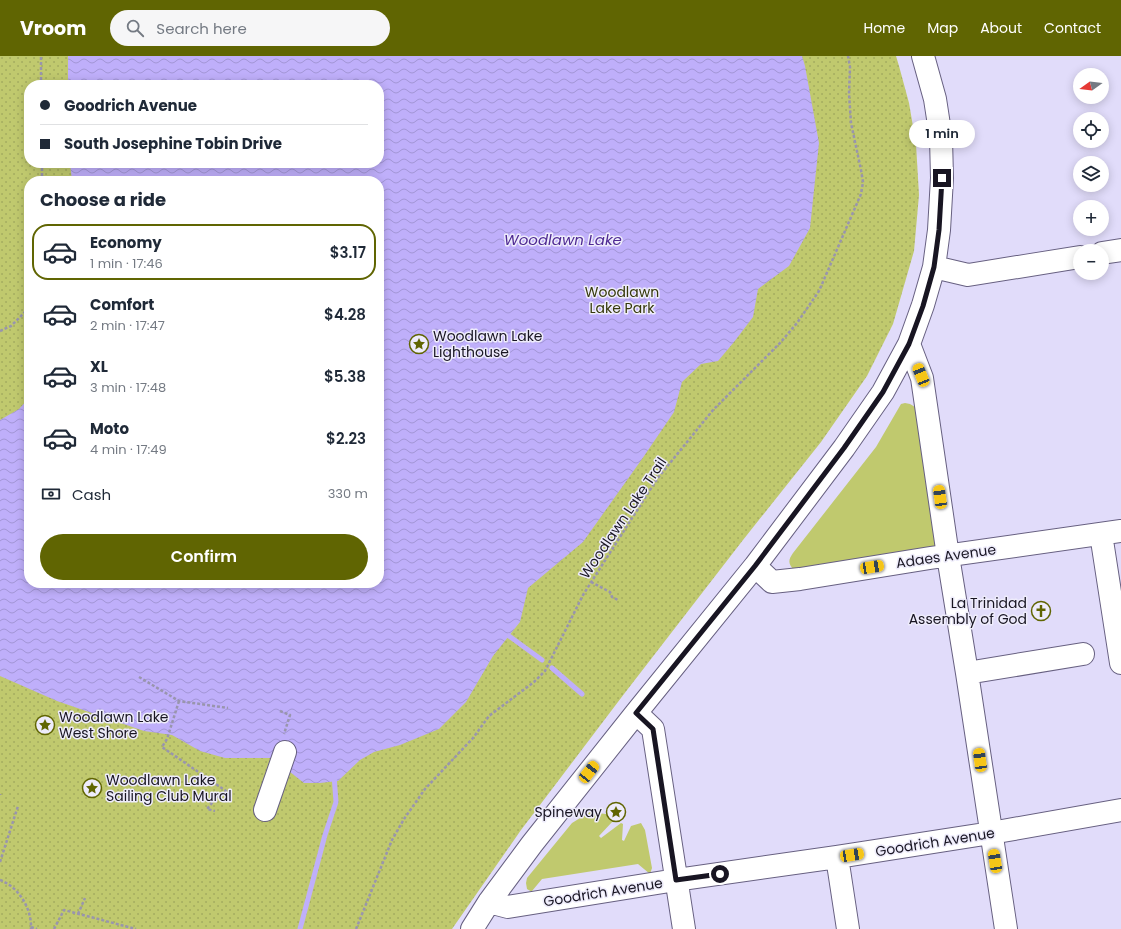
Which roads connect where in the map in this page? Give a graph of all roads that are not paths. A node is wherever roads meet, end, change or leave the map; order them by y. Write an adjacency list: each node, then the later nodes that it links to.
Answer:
1 (923, 56): 5 (street)
2 (1121, 250): 3 (street)
3 (1109, 252)
4 (1073, 258): 5 (street)
5 (934, 267): 6 (street)
6 (909, 344): 8 (street); 9 (street)
7 (1111, 532): 8 (street, Adaes Avenue); 11 (street)
8 (948, 556): 9 (street, Adaes Avenue); 12 (street)
9 (755, 566): 13 (street)
10 (1083, 654): 12 (street)
11 (1121, 663)
12 (967, 672): 17 (street)
13 (636, 713): 19 (street); 20 (street)
14 (285, 752): 15 (street)
15 (265, 810)
16 (1121, 810): 17 (street, Goodrich Avenue)
17 (991, 833): 18 (street, Goodrich Avenue); 24 (street)
18 (837, 857): 19 (street, Goodrich Avenue); 23 (street)
19 (676, 880): 20 (street, Goodrich Avenue); 22 (street)
20 (489, 902): 21 (street)
21 (472, 929)
22 (684, 929)
23 (848, 929)
24 (1006, 929)

